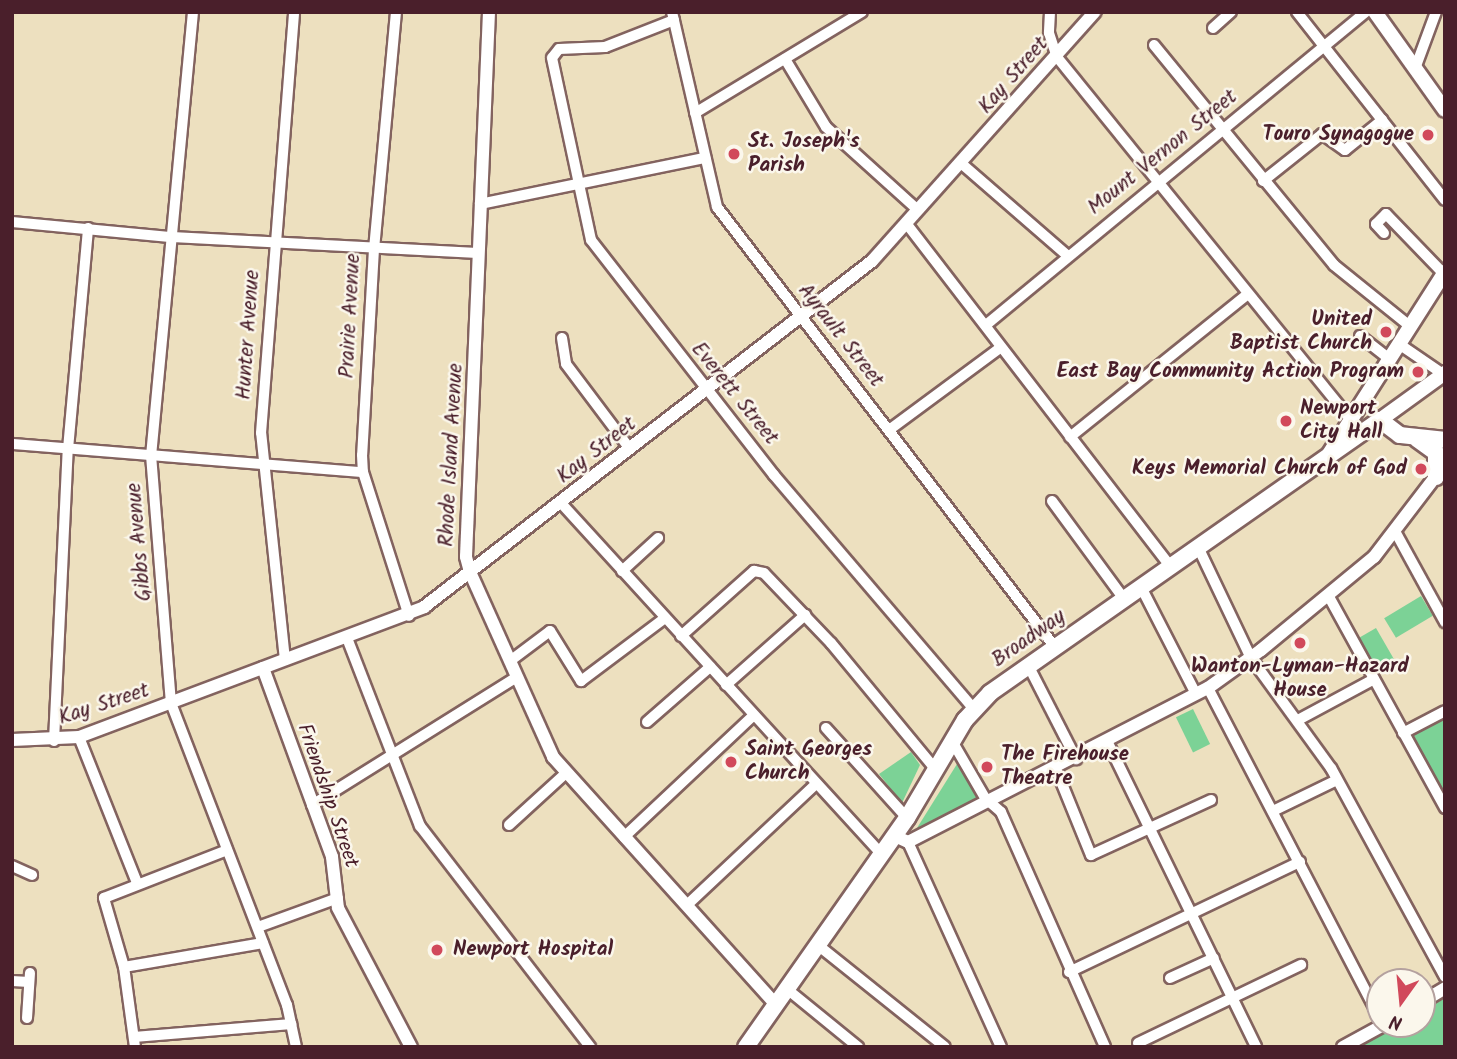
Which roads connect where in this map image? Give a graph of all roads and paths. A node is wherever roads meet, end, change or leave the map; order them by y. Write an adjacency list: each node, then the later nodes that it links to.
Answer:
1 (193, 12): 36 (street, Gibbs Avenue)
2 (294, 12): 37 (street, Hunter Avenue)
3 (396, 12): 38 (street, Prairie Avenue)
4 (489, 12): 30 (street, Rhode Island Avenue)
5 (862, 12): 18 (street)
6 (1050, 12): 17 (street)
7 (1095, 12): 17 (street, Kay Street)
8 (1231, 12): 14 (street)
9 (1297, 12): 16 (street)
10 (1366, 12): 16 (street, Mount Vernon Street)
11 (1374, 12): 19 (main road)
12 (1436, 12): 19 (street)
13 (673, 16): 21 (street, Ayrault Street); 27 (street, Everett Street)
14 (1213, 28)
15 (1154, 45): 23 (street)
16 (1323, 47): 22 (street); 23 (street, Mount Vernon Street)
17 (1057, 57): 25 (street, Kay Street); 28 (street)
18 (785, 59): 21 (street); 31 (street)
19 (1416, 66): 20 (main road)
20 (1445, 110)
21 (695, 113): 24 (street, Ayrault Street)
22 (1382, 120): 26 (street); 29 (street)
23 (1222, 130): 26 (street); 28 (street, Mount Vernon Street)
24 (705, 158): 27 (street); 43 (street, Ayrault Street)
25 (961, 164): 31 (street, Kay Street); 40 (street)
26 (1263, 181): 45 (street)
27 (579, 183): 30 (street); 52 (street, Everett Street)
28 (1158, 183): 40 (street, Mount Vernon Street); 42 (street)
29 (1445, 200)
30 (480, 204): 39 (street, Rhode Island Avenue)
31 (918, 210): 33 (street, Kay Street)
32 (12, 222): 34 (street)
33 (906, 223): 43 (street, Kay Street); 44 (street)
34 (88, 228): 36 (street); 60 (street)
35 (1384, 233): 41 (street)
36 (172, 237): 37 (street); 62 (street, Gibbs Avenue)
37 (275, 243): 38 (street); 64 (street, Hunter Avenue)
38 (374, 249): 39 (street); 66 (street, Prairie Avenue)
39 (478, 253): 74 (street, Rhode Island Avenue)
40 (1068, 256): 44 (street, Mount Vernon Street)
41 (1444, 273): 45 (main road)
42 (1248, 294): 53 (street); 56 (street)
43 (800, 316): 52 (street, Kay Street); 55 (street, Ayrault Street)
44 (986, 325): 49 (street)
45 (1410, 326): 48 (main road)
46 (1360, 336): 50 (street)
47 (562, 338): 61 (street)
48 (1399, 344): 50 (main road); 51 (street)
49 (1000, 348): 55 (street); 56 (street)
50 (1390, 359): 53 (main road)
51 (1444, 374): 54 (main road, Broadway)
52 (706, 391): 61 (street, Kay Street); 96 (street, Everett Street)
53 (1351, 420): 63 (main road)
54 (1380, 420): 57 (main road); 63 (main road, Broadway)
55 (889, 430): 84 (street, Ayrault Street)
56 (1070, 437): 72 (street)
57 (1415, 438): 58 (main road); 65 (main road)
58 (1445, 440)
59 (12, 444): 60 (street)
60 (68, 449): 62 (street); 105 (street)
61 (631, 449): 68 (street, Kay Street)
62 (151, 455): 64 (street); 95 (street, Gibbs Avenue)
63 (1327, 457): 71 (main road, Broadway)
64 (262, 464): 66 (street); 86 (street, Hunter Avenue)
65 (1441, 471): 69 (street)
66 (363, 472): 79 (street, Prairie Avenue)
67 (1052, 501): 77 (street)
68 (561, 503): 73 (street); 74 (street, Kay Street)
69 (1396, 533): 76 (street); 81 (street)
70 (658, 538): 73 (street)
71 (1198, 547): 72 (main road, Broadway); 85 (street)
72 (1171, 567): 75 (main road, Broadway)
73 (622, 571): 80 (street)
74 (470, 572): 79 (street, Kay Street); 87 (street, Rhode Island Avenue)
75 (1143, 592): 77 (main road, Broadway); 94 (street)
76 (1328, 595): 85 (street); 92 (street)
77 (1124, 599): 84 (main road, Broadway)
78 (805, 615): 82 (street); 93 (street); 111 (street)
79 (409, 616): 83 (street, Kay Street)
80 (666, 618): 82 (street); 87 (street)
81 (1445, 622)
82 (681, 636): 89 (street)
83 (347, 638): 86 (street, Kay Street); 108 (street)
84 (1055, 647): 88 (main road, Broadway)
85 (1251, 658): 94 (street); 99 (street)
86 (285, 660): 90 (street, Kay Street)
87 (510, 661): 91 (street, Rhode Island Avenue)
88 (1028, 665): 96 (main road, Broadway); 109 (street)
89 (710, 667): 93 (street); 100 (street)
90 (263, 668): 95 (street, Kay Street); 117 (street, Friendship Street)
91 (517, 677): 108 (street); 112 (street, Rhode Island Avenue)
92 (1374, 679): 99 (street); 102 (street)
93 (726, 685): 98 (street)
94 (1202, 691): 107 (street); 119 (street)
95 (171, 703): 103 (street, Kay Street); 125 (street, Gibbs Avenue)
96 (974, 709): 106 (main road, Broadway)
97 (1445, 711): 102 (street)
98 (754, 715): 114 (street); 123 (street)
99 (1298, 720): 113 (street)
100 (647, 722)
101 (826, 728): 120 (street)
102 (1403, 733): 118 (street)
103 (79, 737): 105 (street, Kay Street); 130 (street)
104 (12, 740): 105 (street, Kay Street)
105 (54, 741)
106 (952, 741): 111 (main road, Broadway); 116 (street)
107 (1108, 743): 109 (street); 122 (street)
108 (391, 756): 117 (street); 155 (street)
109 (1076, 759): 110 (street)
110 (1056, 769): 116 (street); 122 (street)
111 (936, 770): 120 (main road, Broadway)
112 (566, 773): 121 (street); 123 (street, Rhode Island Avenue)
113 (1337, 780): 119 (street); 142 (street)
114 (816, 784): 126 (street); 132 (street)
115 (1211, 800): 122 (street)
116 (991, 803): 124 (street); 140 (street)
117 (312, 805): 131 (street, Friendship Street)
118 (1445, 808)
119 (1273, 811): 127 (street)
120 (907, 818): 124 (main road, Broadway)
121 (509, 825)
122 (1150, 829): 133 (street)
123 (624, 837): 132 (street, Rhode Island Avenue)
124 (902, 839): 126 (main road, Broadway); 159 (street)
125 (227, 850): 130 (street); 134 (street, Gibbs Avenue)
126 (882, 855): 136 (main road, Broadway)
127 (1300, 862): 133 (street); 145 (street)
128 (12, 866): 129 (street)
129 (32, 875)
130 (137, 883): 139 (street)
131 (338, 898): 134 (street); 154 (street, Friendship Street)
132 (687, 905): 147 (street, Rhode Island Avenue)
133 (1193, 914): 137 (street); 140 (street)
134 (258, 927): 135 (street, Gibbs Avenue)
135 (263, 943): 139 (street); 149 (street, Gibbs Avenue)
136 (819, 946): 144 (main road, Broadway); 158 (street)
137 (1214, 958): 141 (street); 146 (street)
138 (1301, 965): 146 (street)
139 (124, 967): 151 (street)
140 (1069, 972): 160 (street)
141 (1170, 978)
142 (1445, 978)
143 (12, 981): 148 (street)
144 (787, 989): 147 (main road, Broadway); 157 (street)
145 (1366, 990)
146 (1232, 998): 152 (street); 161 (street)
147 (776, 1005): 156 (main road, Broadway)
148 (27, 1018)
149 (291, 1024): 151 (street); 153 (street, Gibbs Avenue)
150 (1366, 1033): 162 (street)
151 (135, 1042)
152 (1138, 1043)
153 (296, 1047)
154 (411, 1047)
155 (590, 1047)
156 (746, 1047)
157 (858, 1047)
158 (945, 1047)
159 (1001, 1047)
160 (1105, 1047)
161 (1256, 1047)
162 (1343, 1047)

